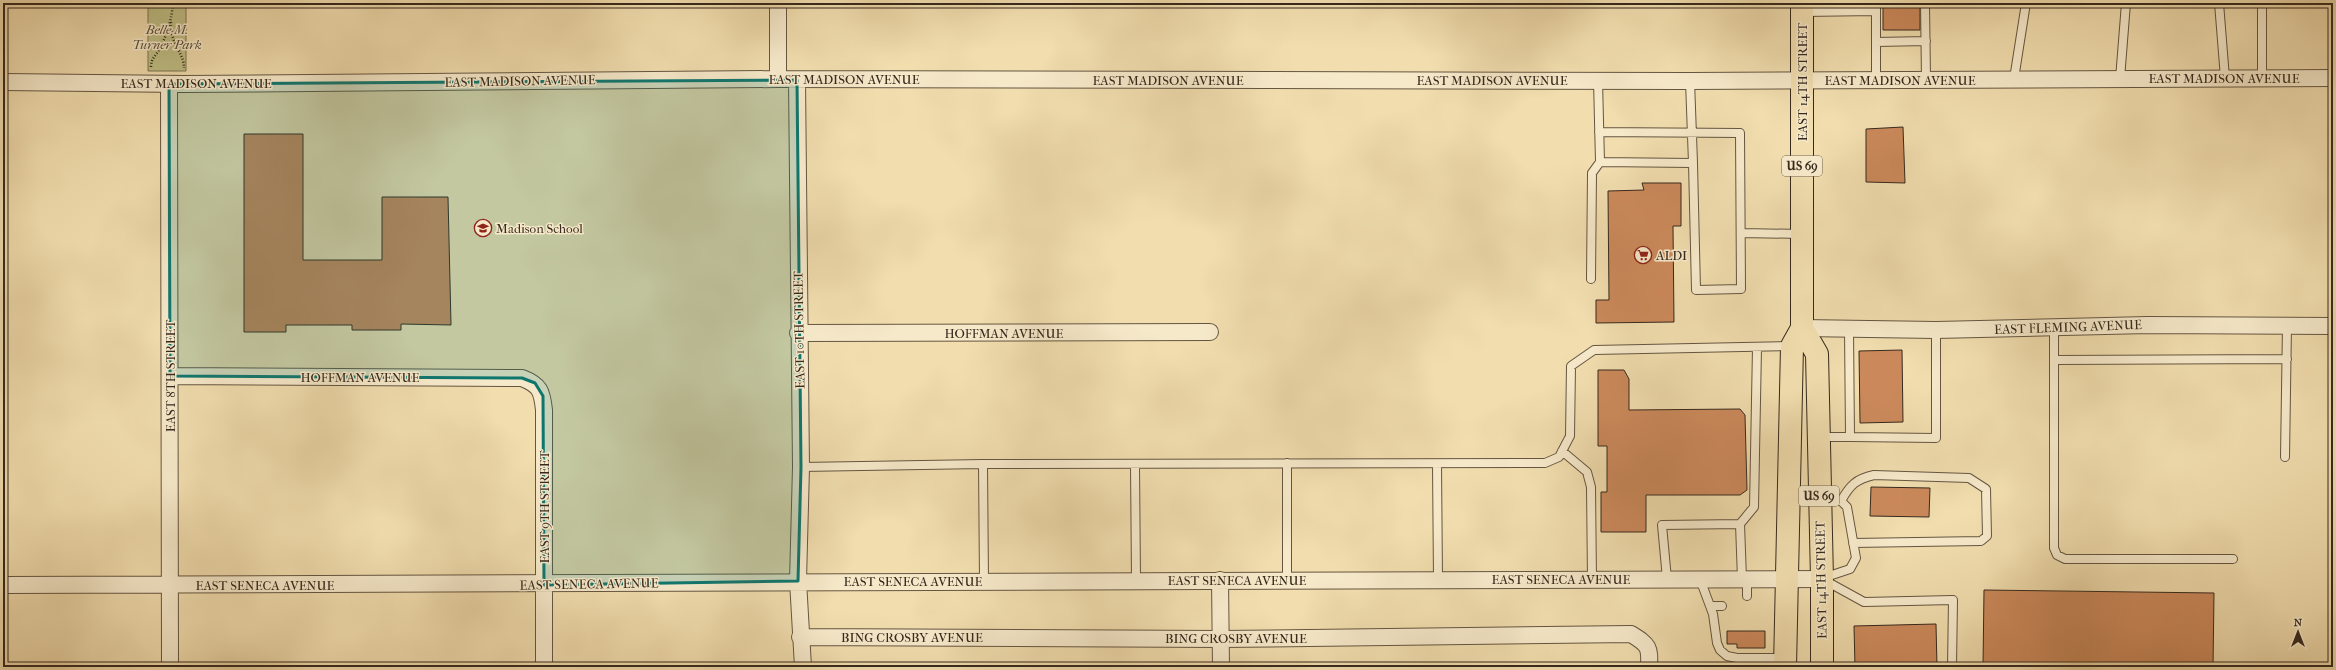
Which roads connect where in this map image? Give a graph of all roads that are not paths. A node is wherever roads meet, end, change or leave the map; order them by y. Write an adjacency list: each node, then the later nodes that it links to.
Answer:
1 (778, 3): 14 (street)
2 (1925, 3): 9 (lane)
3 (2026, 3): 15 (lane)
4 (2126, 3): 16 (lane)
5 (2219, 3): 11 (lane)
6 (2262, 3): 12 (lane)
7 (1802, 7): 8 (lane); 19 (main road, EAST 14TH STREET / US 69)
8 (1876, 7): 10 (lane)
9 (1926, 41): 10 (lane); 21 (lane)
10 (1876, 42): 20 (lane)
11 (2225, 78): 12 (street, EAST MADISON AVENUE); 16 (street, EAST MADISON AVENUE)
12 (2262, 78): 13 (street, EAST MADISON AVENUE)
13 (2333, 78)
14 (778, 79): 17 (street, EAST MADISON AVENUE); 24 (street, EAST MADISON AVENUE)
15 (2014, 79): 16 (street, EAST MADISON AVENUE); 21 (street, EAST MADISON AVENUE)
16 (2120, 79)
17 (797, 80): 18 (street, EAST MADISON AVENUE); 38 (street, EAST 10TH STREET)
18 (1598, 80): 22 (street, EAST MADISON AVENUE); 25 (lane)
19 (1802, 80): 20 (street, EAST MADISON AVENUE); 22 (street, EAST MADISON AVENUE); 30 (main road, EAST 14TH STREET / US 69)
20 (1876, 80): 21 (street, EAST MADISON AVENUE)
21 (1926, 80)
22 (1690, 81): 26 (lane)
23 (3, 82): 24 (street, EAST MADISON AVENUE)
24 (177, 84): 43 (street, EAST 8TH STREET)
25 (1599, 132): 26 (lane); 27 (lane)
26 (1692, 133): 28 (lane); 29 (lane)
27 (1600, 162): 28 (lane); 31 (lane)
28 (1693, 163): 29 (lane)
29 (1742, 233): 30 (lane)
30 (1802, 234): 39 (main road, EAST 14TH STREET / US 69)
31 (1591, 280)
32 (2287, 326): 33 (street, EAST FLEMING AVENUE); 34 (street, EAST FLEMING AVENUE); 41 (lane)
33 (2333, 326)
34 (2054, 327): 36 (street, EAST FLEMING AVENUE); 42 (lane)
35 (1849, 329): 36 (street, EAST FLEMING AVENUE); 39 (street, EAST FLEMING AVENUE); 46 (lane)
36 (1936, 330): 46 (lane)
37 (1210, 332): 38 (street, HOFFMAN AVENUE)
38 (798, 334): 53 (street, EAST 10TH STREET)
39 (1797, 337): 40 (lane); 45 (main road, EAST 14TH STREET / US 69); 64 (main road, EAST 14TH STREET / US 69)
40 (1757, 347): 47 (lane); 56 (lane)
41 (2287, 359): 42 (lane); 48 (lane)
42 (2054, 360): 58 (lane)
43 (170, 376): 44 (street, HOFFMAN AVENUE); 72 (street, EAST 8TH STREET)
44 (543, 396): 73 (street, EAST 9TH STREET)
45 (1818, 437): 46 (lane); 54 (main road, EAST 14TH STREET / US 69)
46 (1850, 437)
47 (1562, 451): 51 (lane); 60 (lane)
48 (2285, 457)
49 (983, 464): 52 (lane); 53 (lane); 66 (lane)
50 (1287, 464): 51 (lane); 52 (lane); 69 (lane)
51 (1437, 464): 59 (lane)
52 (1135, 465): 67 (lane)
53 (801, 467): 70 (street, EAST 10TH STREET)
54 (1819, 498): 55 (lane); 65 (main road, EAST 14TH STREET / US 69)
55 (1841, 501): 57 (lane); 57 (lane)
56 (1740, 524): 61 (lane); 63 (lane)
57 (1853, 542): 65 (lane)
58 (2233, 559)
59 (1438, 579): 60 (street, EAST SENECA AVENUE); 69 (street, EAST SENECA AVENUE)
60 (1592, 579): 61 (street, EAST SENECA AVENUE)
61 (1667, 579): 62 (street, EAST SENECA AVENUE)
62 (1700, 579): 63 (street, EAST SENECA AVENUE); 75 (lane)
63 (1744, 579): 64 (street, EAST SENECA AVENUE); 74 (lane)
64 (1786, 579): 65 (street, EAST SENECA AVENUE); 79 (main road, EAST 14TH STREET / US 69)
65 (1822, 579): 85 (main road, EAST 14TH STREET / US 69); 86 (lane)
66 (984, 580): 67 (street, EAST SENECA AVENUE); 70 (street, EAST SENECA AVENUE)
67 (1136, 580): 68 (street, EAST SENECA AVENUE)
68 (1220, 580): 69 (street, EAST SENECA AVENUE); 78 (street)
69 (1287, 580)
70 (798, 581): 73 (street, EAST SENECA AVENUE); 77 (street, EAST 10TH STREET)
71 (3, 585): 72 (street, EAST SENECA AVENUE)
72 (170, 585): 73 (street, EAST SENECA AVENUE); 80 (street, EAST 8TH STREET)
73 (544, 585): 81 (street, EAST 9TH STREET)
74 (1747, 596)
75 (1710, 606): 76 (lane); 79 (lane)
76 (1722, 606)
77 (800, 637): 78 (street, BING CROSBY AVENUE); 82 (street, EAST 10TH STREET)
78 (1221, 639): 83 (street); 84 (street, BING CROSBY AVENUE)
79 (1785, 663)
80 (170, 667)
81 (544, 667)
82 (803, 667)
83 (1221, 667)
84 (1650, 667)
85 (1822, 667)
86 (1952, 667)

